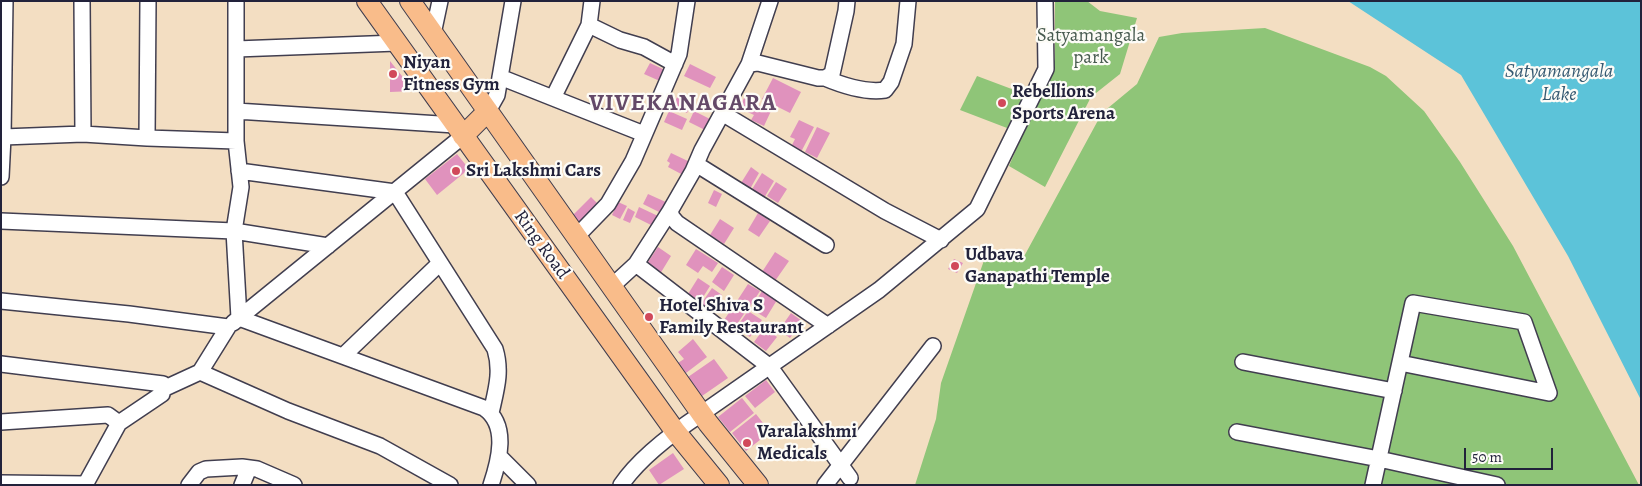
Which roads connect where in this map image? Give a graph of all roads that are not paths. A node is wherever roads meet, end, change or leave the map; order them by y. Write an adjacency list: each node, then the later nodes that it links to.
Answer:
1 (5, 1): 30 (street)
2 (82, 1): 28 (street)
3 (148, 1): 31 (street)
4 (236, 1): 18 (street)
5 (367, 1): 17 (main road, Ring Road)
6 (410, 1): 16 (main road, Ring Road)
7 (440, 1): 16 (street)
8 (513, 1): 21 (street)
9 (592, 1): 15 (street)
10 (687, 1): 19 (street)
11 (770, 1): 20 (street)
12 (847, 1): 22 (street)
13 (908, 1): 22 (street)
14 (1045, 1): 41 (street)
15 (589, 25): 19 (street); 23 (street)
16 (433, 34): 25 (main road, Ring Road)
17 (397, 43): 18 (street); 27 (main road, Ring Road)
18 (236, 49): 24 (street)
19 (675, 64): 29 (street)
20 (749, 64): 22 (street); 26 (street)
21 (500, 78): 23 (street); 25 (street)
22 (825, 78)
23 (553, 98): 29 (street)
24 (236, 111): 27 (street); 32 (street)
25 (488, 111): 27 (main road); 40 (main road, Ring Road)
26 (722, 113): 33 (street); 41 (street)
27 (459, 131): 36 (street); 63 (main road, Ring Road)
28 (84, 134): 30 (street); 31 (street)
29 (644, 134): 40 (street)
30 (3, 137): 35 (street)
31 (147, 138): 32 (street)
32 (236, 141): 34 (street)
33 (696, 164): 37 (street); 42 (street)
34 (239, 171): 36 (street); 39 (street)
35 (1, 177)
36 (395, 192): 43 (street); 44 (street)
37 (670, 211): 45 (street); 49 (street)
38 (1, 221): 39 (street)
39 (234, 231): 43 (street); 48 (street)
40 (576, 237): 46 (main road, Ring Road)
41 (941, 240): 49 (street)
42 (826, 245)
43 (328, 246): 48 (street)
44 (440, 262): 51 (street); 59 (street)
45 (636, 264): 46 (street); 55 (street)
46 (611, 287): 60 (main road, Ring Road)
47 (1, 301): 48 (street)
48 (234, 322): 51 (street); 56 (street)
49 (828, 326): 55 (street)
50 (934, 346): 67 (street)
51 (343, 356): 59 (street)
52 (1243, 362): 58 (street)
53 (1400, 363): 53 (street); 58 (street)
54 (1, 364): 57 (street)
55 (770, 367): 60 (street); 67 (street)
56 (200, 372): 57 (street); 76 (street)
57 (162, 389): 62 (street)
58 (1394, 391): 66 (street)
59 (491, 413): 65 (street)
60 (702, 414): 63 (street); 81 (main road, Ring Road)
61 (1, 422): 62 (street)
62 (119, 423): 72 (street)
63 (675, 431): 79 (street); 80 (main road, Ring Road)
64 (1237, 432): 66 (street)
65 (499, 456): 77 (street); 78 (street)
66 (1379, 460): 70 (street); 83 (street)
67 (841, 464): 69 (street); 82 (street)
68 (249, 468): 73 (street); 74 (street); 75 (street)
69 (850, 478)
70 (1448, 480): 84 (street)
71 (1, 483): 72 (street)
72 (85, 484)
73 (189, 485)
74 (242, 485)
75 (294, 485)
76 (450, 485)
77 (491, 485)
78 (528, 485)
79 (621, 485)
80 (719, 485)
81 (758, 485)
82 (825, 485)
83 (1373, 485)
84 (1497, 485)

